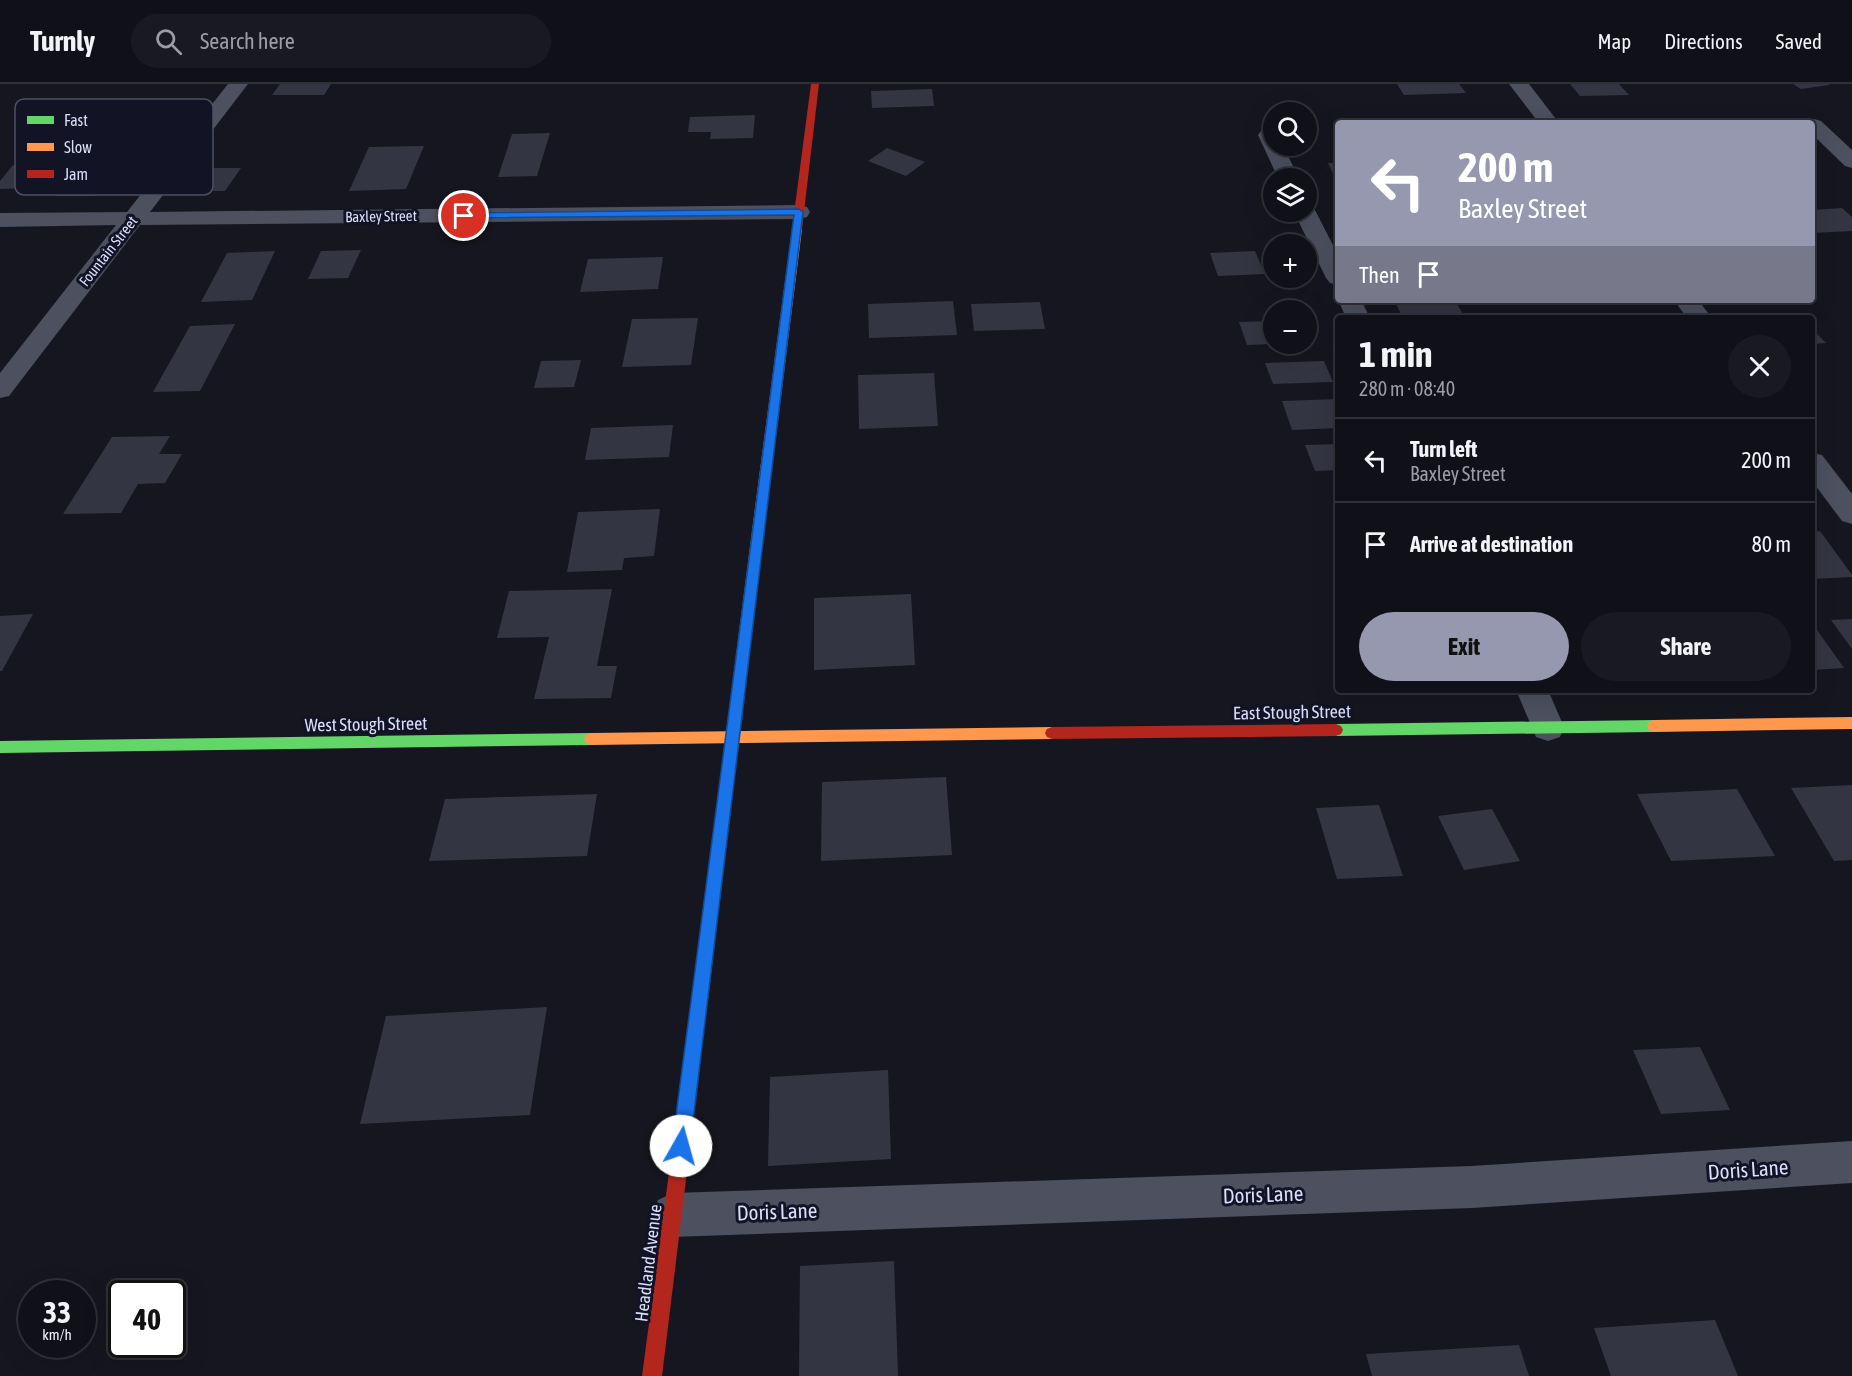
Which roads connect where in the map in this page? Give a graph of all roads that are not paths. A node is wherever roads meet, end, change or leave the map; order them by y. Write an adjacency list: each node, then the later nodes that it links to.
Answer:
1 (238, 84): 4 (street, Fountain Street)
2 (815, 84): 9 (street, Headland Avenue)
3 (1519, 84): 5 (street)
4 (213, 116)
5 (1547, 120)
6 (1815, 126): 7 (street)
7 (1852, 162)
8 (151, 195): 10 (street, Fountain Street)
9 (799, 212): 10 (street, Baxley Street); 22 (street, Headland Avenue)
10 (132, 219): 11 (street, Baxley Street); 16 (street, Fountain Street)
11 (0, 220)
12 (1310, 222): 13 (street)
13 (1335, 272)
14 (1688, 303): 15 (street)
15 (1698, 315)
16 (0, 390)
17 (1815, 466): 18 (street)
18 (1852, 514)
19 (1533, 693): 21 (street)
20 (1852, 723): 21 (street, East Stough Street)
21 (1548, 727): 22 (street, East Stough Street)
22 (732, 737): 23 (street, West Stough Street); 25 (street, Headland Avenue)
23 (0, 747)
24 (1852, 1162): 25 (street, Doris Lane)
25 (673, 1215): 26 (street, Headland Avenue)
26 (652, 1376)

